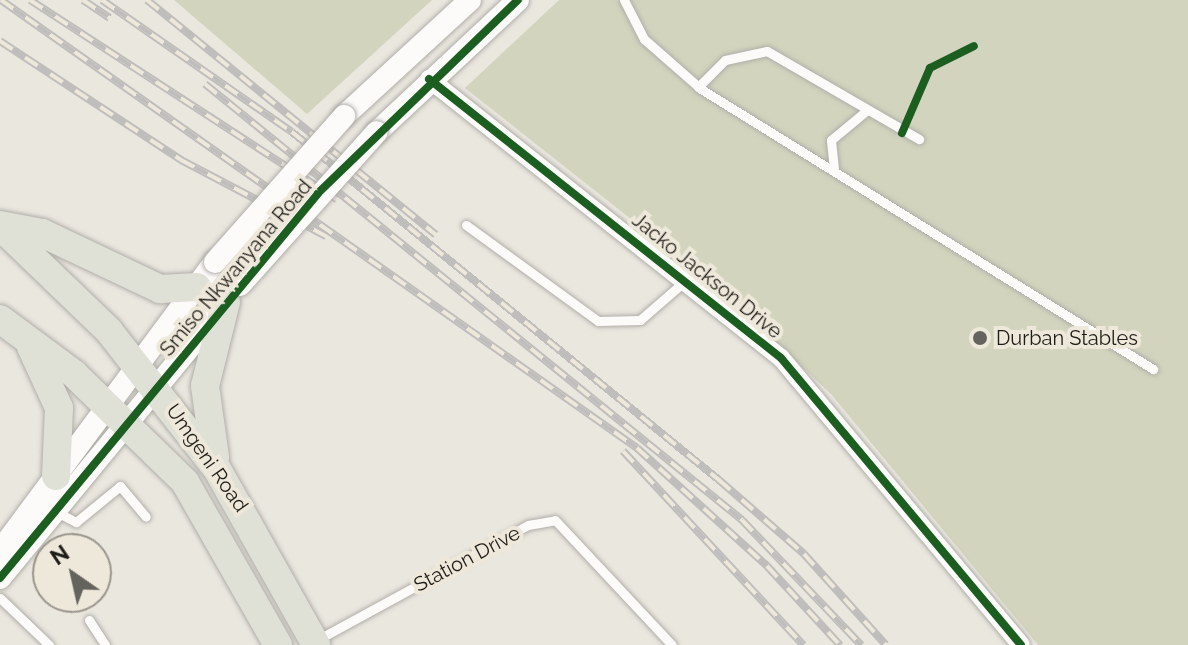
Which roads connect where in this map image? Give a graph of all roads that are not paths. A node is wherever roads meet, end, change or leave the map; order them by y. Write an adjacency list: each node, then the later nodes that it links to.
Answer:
1 (470, 0): 12 (street, Smiso Nkwanyana Road, bridge)
2 (518, 0): 4 (street, Smiso Nkwanyana Road)
3 (624, 0): 5 (lane)
4 (429, 79): 11 (street, Jacko Jackson Drive); 13 (street, Smiso Nkwanyana Road, bridge)
5 (698, 87): 6 (lane); 8 (lane)
6 (866, 111): 7 (lane); 8 (lane)
7 (919, 139)
8 (834, 169): 17 (lane)
9 (0, 225): 12 (main road); 16 (main road, Umgeni Road)
10 (466, 225): 11 (lane)
11 (688, 278): 33 (street, Jacko Jackson Drive)
12 (197, 287): 16 (street, Smiso Nkwanyana Road)
13 (233, 294): 18 (street, Smiso Nkwanyana Road); 20 (main road)
14 (0, 319): 15 (main road, Umgeni Road)
15 (25, 338): 19 (main road, Umgeni Road); 21 (main road)
16 (138, 366): 18 (main road, Umgeni Road); 19 (street, Smiso Nkwanyana Road)
17 (1153, 369)
18 (156, 388): 19 (street, Smiso Nkwanyana Road); 20 (main road, Umgeni Road)
19 (118, 415): 21 (street, Smiso Nkwanyana Road); 22 (street, Smiso Nkwanyana Road); 31 (main road, Umgeni Road)
20 (217, 469): 28 (main road, Umgeni Road)
21 (56, 476): 24 (street, Smiso Nkwanyana Road)
22 (55, 511): 23 (lane); 25 (street, Smiso Nkwanyana Road)
23 (146, 517)
24 (0, 551)
25 (0, 578)
26 (0, 598): 29 (lane)
27 (89, 620): 30 (lane)
28 (315, 643): 32 (lane, Station Drive)
29 (49, 645)
30 (105, 645)
31 (278, 645)
32 (672, 645)
33 (1021, 645)

